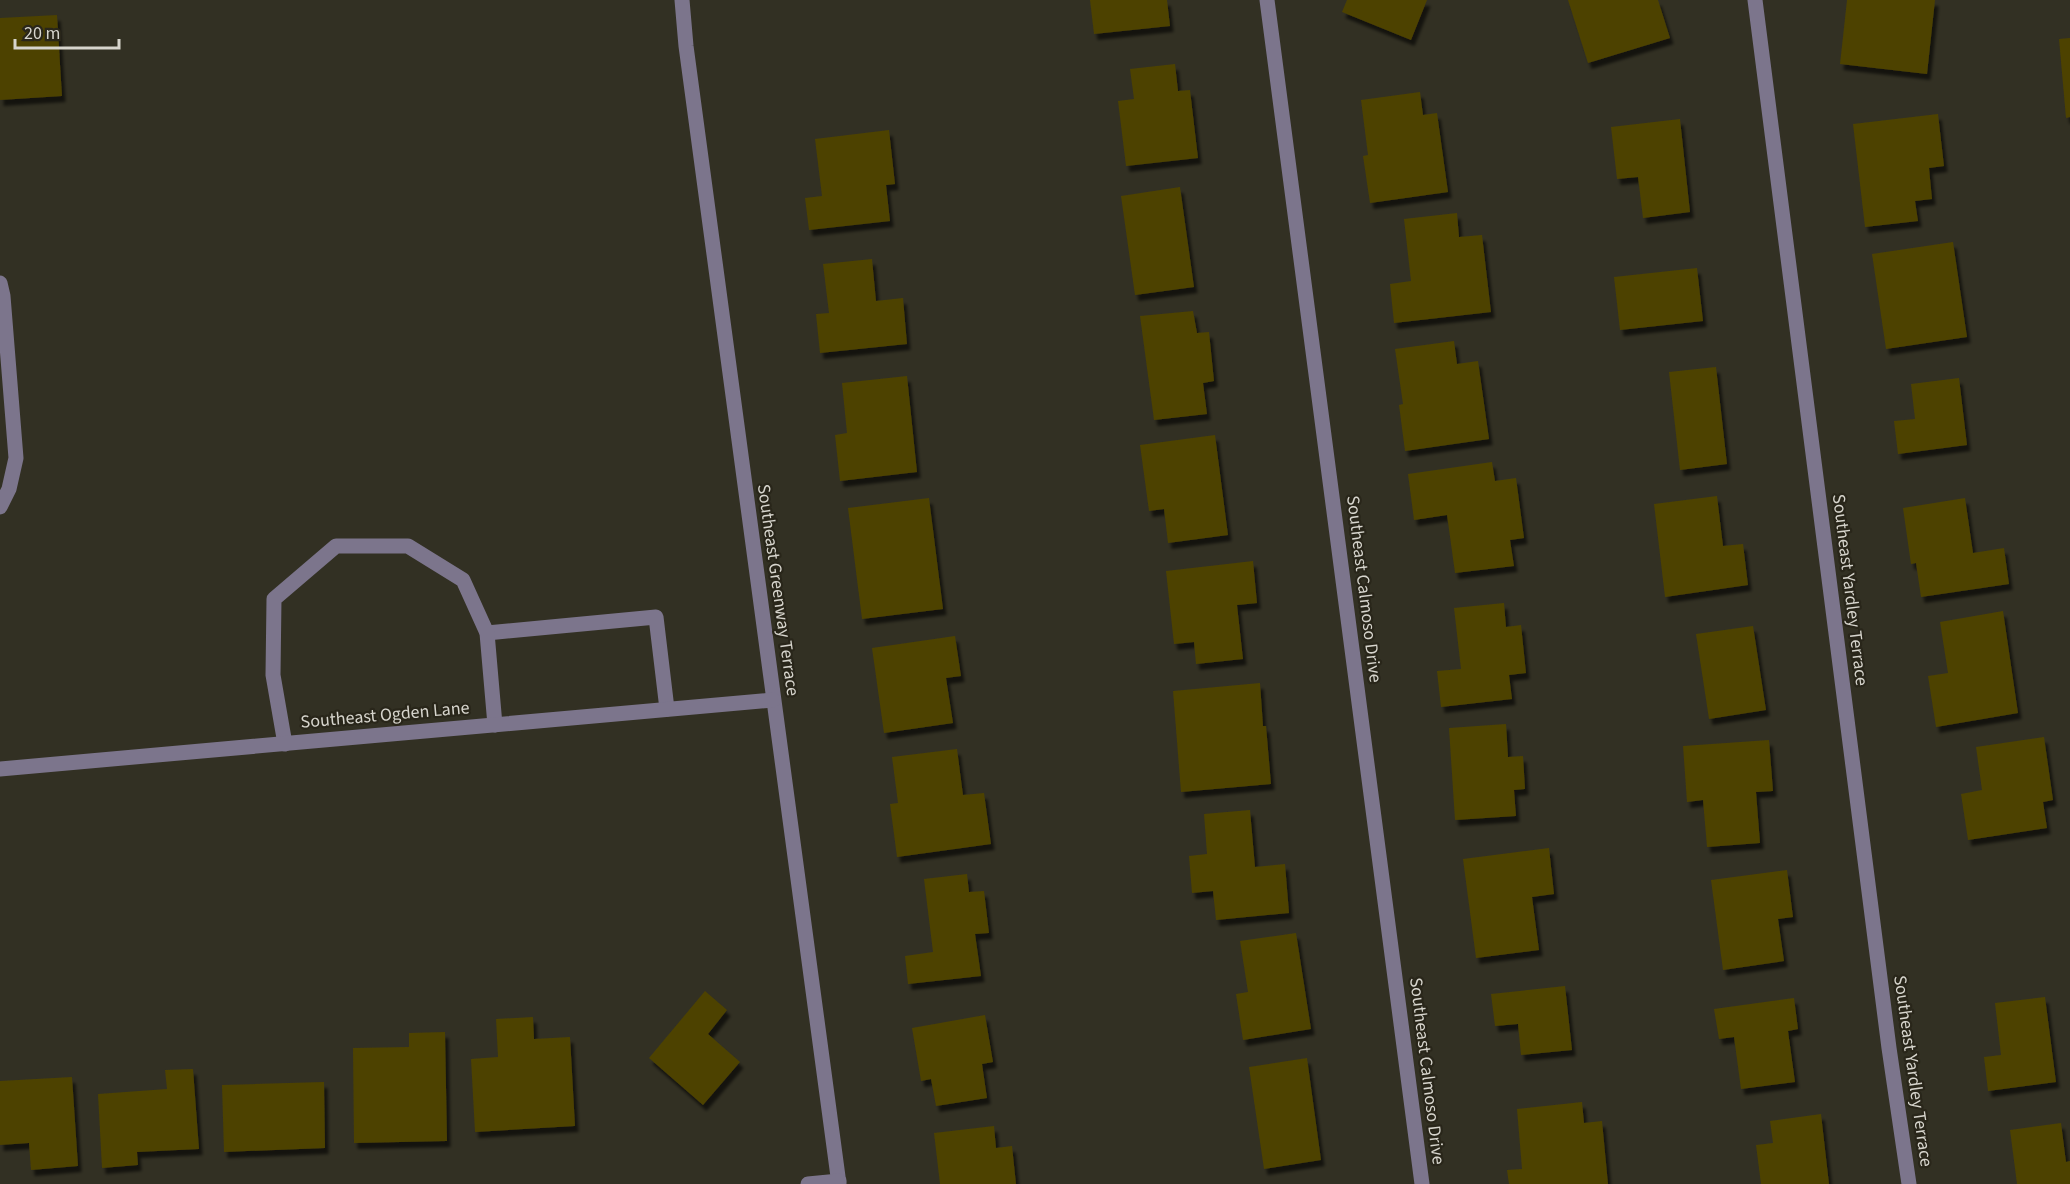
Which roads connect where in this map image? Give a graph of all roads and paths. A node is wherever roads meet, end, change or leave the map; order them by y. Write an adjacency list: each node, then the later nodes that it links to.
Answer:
1 (682, 0): 7 (street, Southeast Greenway Terrace)
2 (1267, 0): 14 (street, Southeast Calmoso Drive)
3 (1755, 0): 15 (street, Southeast Yardley Terrace)
4 (0, 283): 5 (street)
5 (0, 507)
6 (487, 633): 8 (street); 9 (street); 10 (street)
7 (773, 700): 8 (street, Southeast Ogden Lane); 12 (street, Southeast Greenway Terrace)
8 (667, 709): 9 (street, Southeast Ogden Lane)
9 (495, 725): 10 (street, Southeast Ogden Lane)
10 (285, 744): 11 (street, Southeast Ogden Lane)
11 (0, 769)
12 (839, 1183): 13 (street)
13 (808, 1184)
14 (1422, 1184)
15 (1909, 1184)

